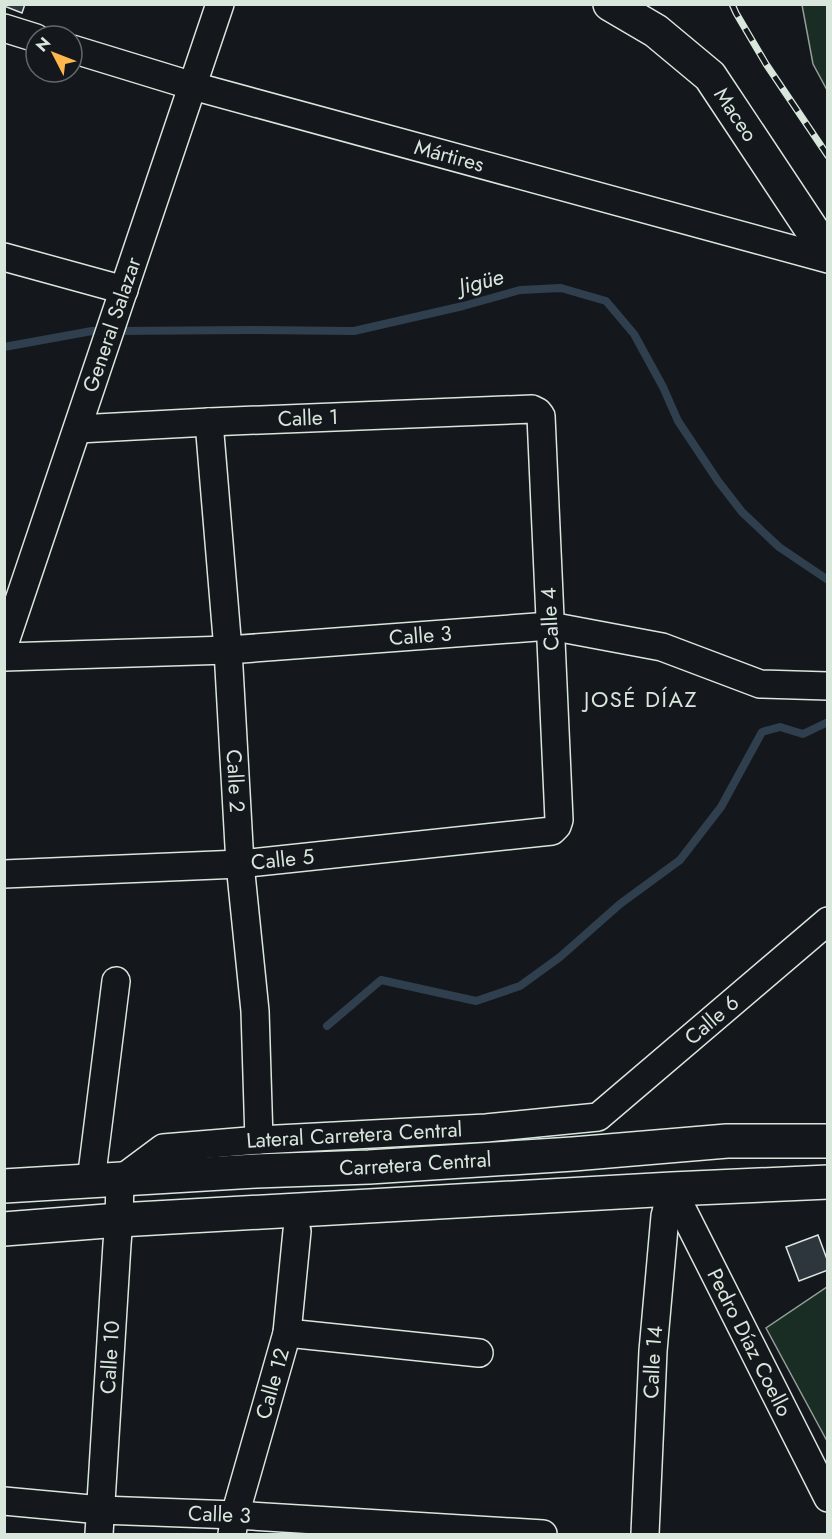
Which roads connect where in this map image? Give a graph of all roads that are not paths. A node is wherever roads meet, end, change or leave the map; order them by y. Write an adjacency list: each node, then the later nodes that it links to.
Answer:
1 (220, 4): 6 (street, General Salazar)
2 (610, 4): 7 (main road, Maceo)
3 (4, 28): 4 (street)
4 (24, 34)
5 (84, 53): 6 (street, Mártires)
6 (193, 86): 9 (street, Mártires); 10 (street, General Salazar)
7 (828, 254)
8 (4, 257): 10 (street)
9 (828, 259)
10 (124, 290): 13 (street, General Salazar)
11 (538, 412): 12 (street, Calle 1); 14 (street, Calle 4)
12 (209, 422): 13 (street, Calle 1); 16 (street, Calle 2)
13 (78, 429): 15 (street, General Salazar)
14 (550, 626): 16 (street, Calle 3); 18 (street, Calle 3); 19 (street, Calle 4)
15 (4, 645)
16 (228, 650): 17 (street, Calle 3); 20 (street, Calle 2)
17 (4, 657)
18 (828, 686)
19 (557, 826): 20 (street, Calle 5)
20 (240, 864): 21 (street, Calle 5); 25 (street, Calle 2)
21 (4, 874)
22 (828, 921): 24 (street, Calle 6)
23 (116, 981): 27 (street, Calle 10)
24 (598, 1117): 25 (street, Lateral Carretera Central)
25 (259, 1140): 27 (street, Lateral Carretera Central)
26 (828, 1141): 27 (main road, Carretera Central)
27 (106, 1180): 29 (main road, Carretera Central); 31 (street, Calle 10)
28 (828, 1182): 30 (main road, Carretera Central)
29 (4, 1186)
30 (672, 1189): 31 (main road, Carretera Central); 36 (street, Pedro Díaz Coello); 41 (street, Calle 14)
31 (120, 1220): 32 (main road, Carretera Central); 38 (street, Calle 10)
32 (4, 1229)
33 (297, 1230): 34 (street, Calle 12)
34 (287, 1333): 35 (street); 39 (street, Calle 12)
35 (479, 1353)
36 (828, 1498)
37 (4, 1501): 38 (street, Calle 3)
38 (100, 1522): 39 (street, Calle 3)
39 (233, 1525): 40 (street, Calle 3)
40 (543, 1534)
41 (645, 1534)

